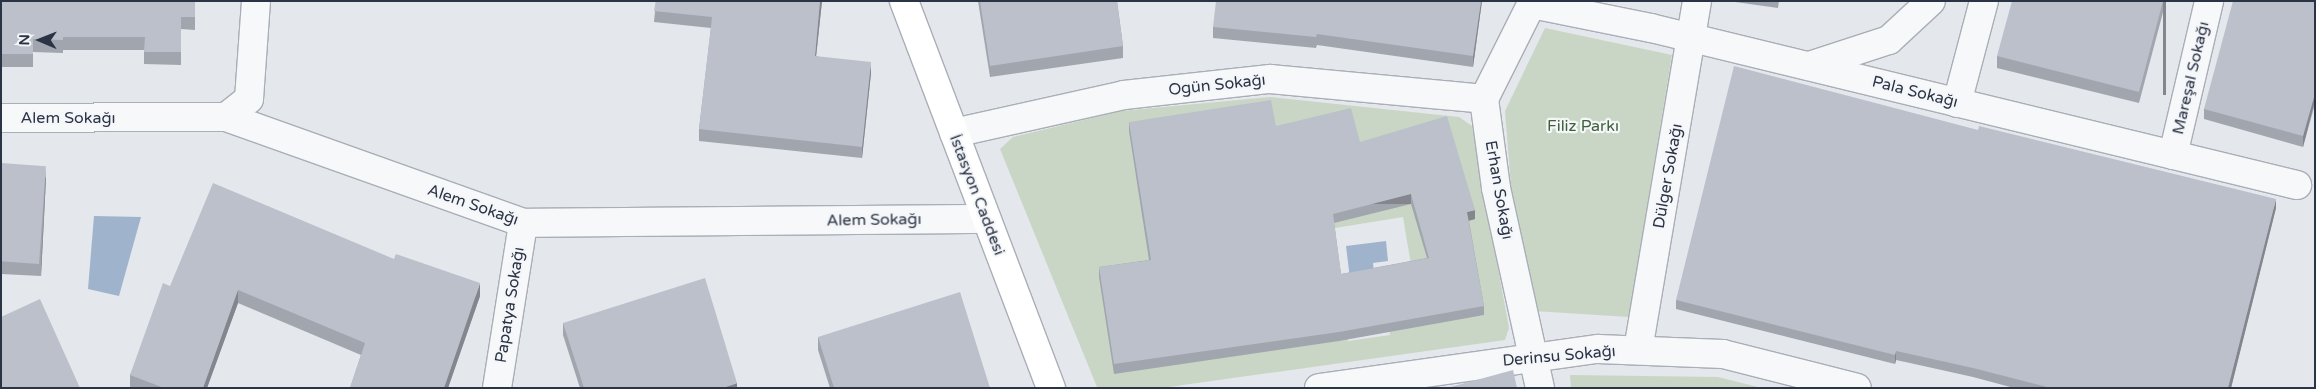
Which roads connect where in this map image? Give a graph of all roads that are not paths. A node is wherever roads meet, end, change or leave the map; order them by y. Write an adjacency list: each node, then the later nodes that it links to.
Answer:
1 (256, 1): 12 (street)
2 (904, 1): 14 (street, İstasyon Caddesi)
3 (1697, 1): 8 (street, Dülger Sokağı)
4 (1931, 1): 9 (street)
5 (1984, 1): 11 (street)
6 (2210, 1): 15 (street, Mareşal Sokağı)
7 (1532, 3): 8 (street, Pala Sokağı); 10 (street)
8 (1692, 38): 9 (street, Pala Sokağı); 19 (street, Dülger Sokağı)
9 (1809, 66): 11 (street, Pala Sokağı)
10 (1484, 99): 14 (street, Ogün Sokağı); 20 (street, Erhan Sokağı)
11 (1957, 103): 15 (street, Pala Sokağı)
12 (226, 117): 13 (street, Alem Sokağı); 18 (street, Alem Sokağı)
13 (1, 118)
14 (954, 133): 17 (street, İstasyon Caddesi)
15 (2173, 155): 16 (street, Pala Sokağı)
16 (2297, 185)
17 (986, 219): 18 (street, Alem Sokağı); 22 (street, İstasyon Caddesi)
18 (523, 223): 21 (street, Papatya Sokağı)
19 (1638, 350): 20 (street, Derinsu Sokağı); 25 (street, Derinsu Sokağı)
20 (1534, 356): 23 (street, Derinsu Sokağı); 24 (street, Erhan Sokağı)
21 (497, 388)
22 (1051, 388)
23 (1319, 388)
24 (1540, 388)
25 (1857, 388)

